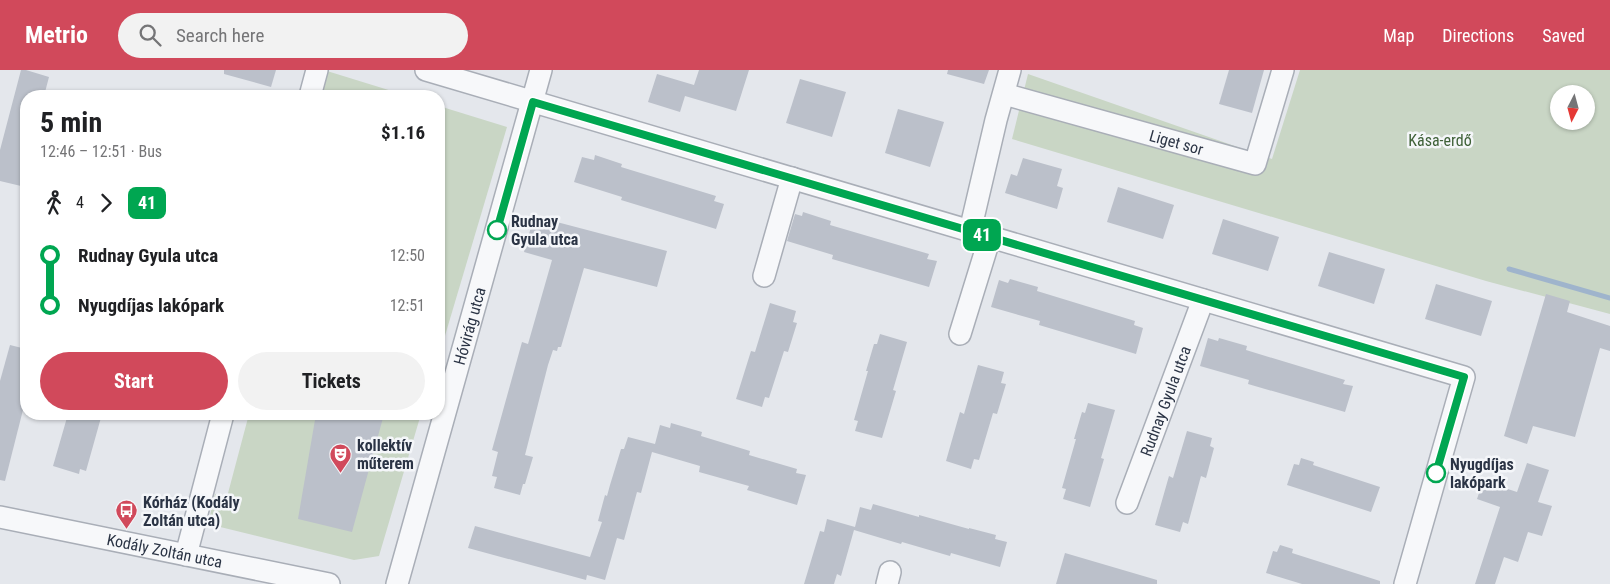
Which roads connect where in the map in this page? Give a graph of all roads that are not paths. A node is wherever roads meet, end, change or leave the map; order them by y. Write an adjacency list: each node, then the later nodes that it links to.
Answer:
1 (317, 70): 6 (street)
2 (426, 70): 8 (street)
3 (541, 70): 8 (street, Hóvirág utca)
4 (1010, 70): 7 (street)
5 (1283, 70): 7 (street, Liget sor)
6 (312, 90)
7 (1004, 94): 10 (street)
8 (533, 102): 9 (street); 14 (street, Hóvirág utca)
9 (792, 178): 10 (street); 11 (street)
10 (980, 234): 12 (street); 13 (street)
11 (764, 276)
12 (1202, 300): 17 (street, Rudnay Gyula utca); 23 (street)
13 (960, 334)
14 (445, 414)
15 (221, 420): 19 (street)
16 (443, 420): 22 (street, Hóvirág utca)
17 (1127, 503)
18 (0, 517): 19 (street, Kodály Zoltán utca)
19 (186, 555): 20 (street, Kodály Zoltán utca)
20 (274, 578): 21 (street, Kodály Zoltán utca)
21 (329, 584)
22 (397, 584)
23 (1404, 584)

